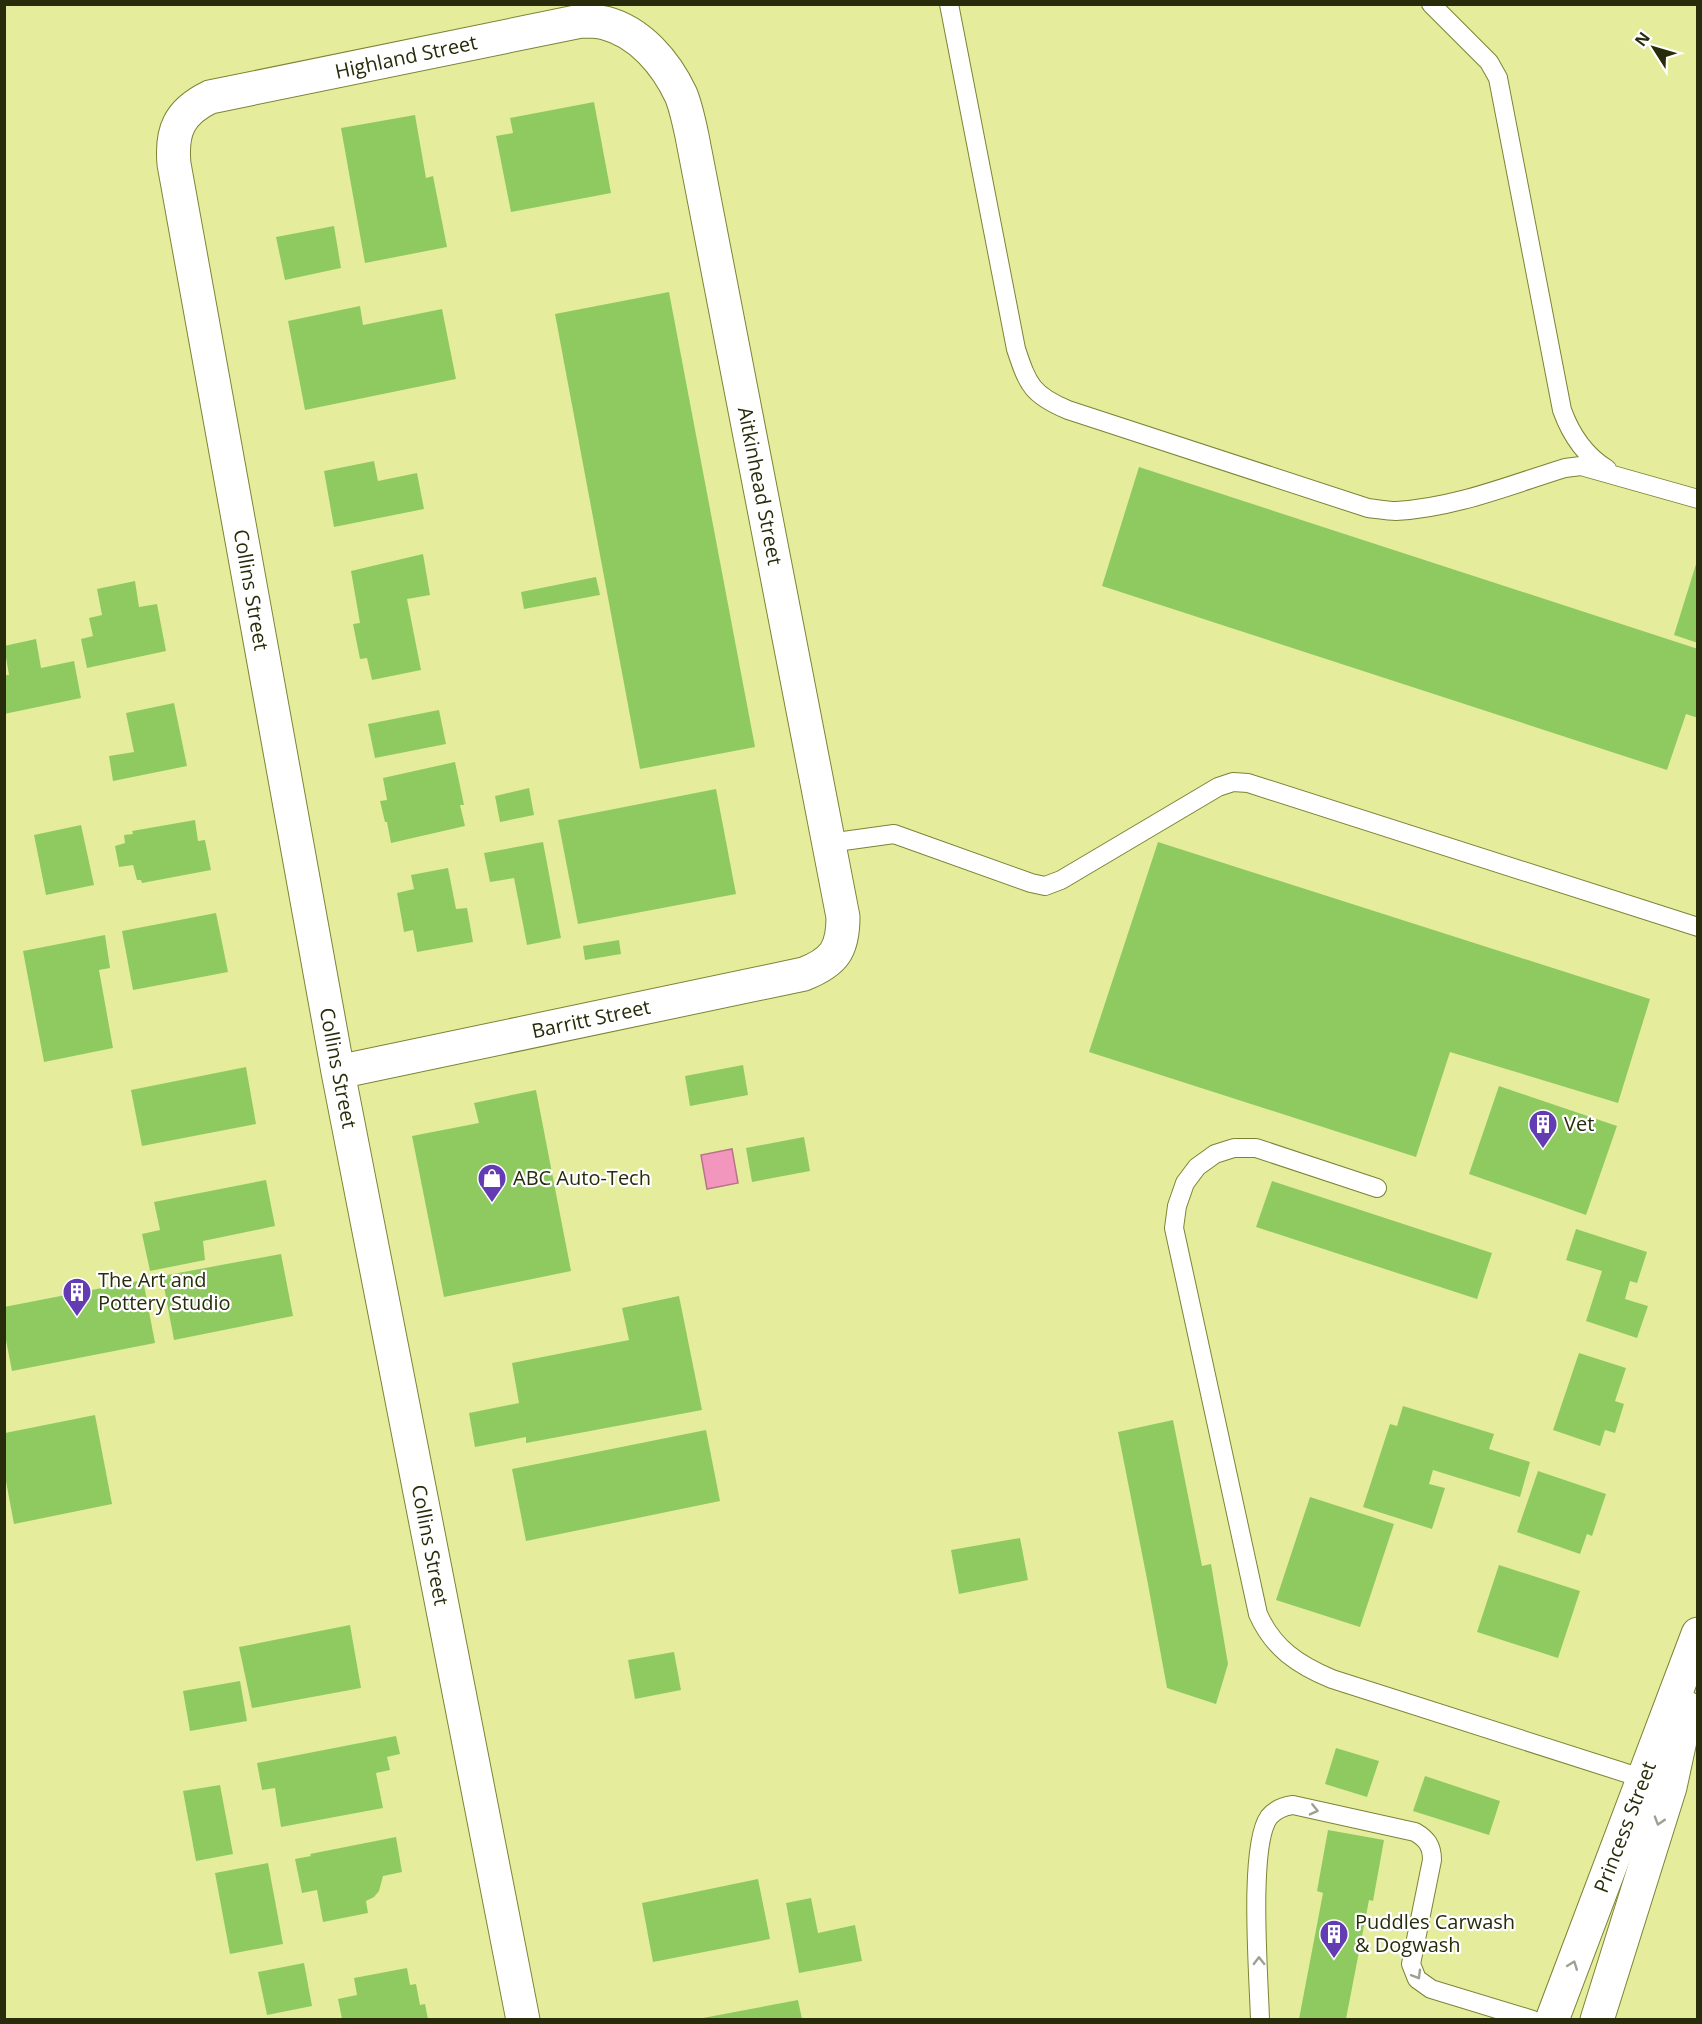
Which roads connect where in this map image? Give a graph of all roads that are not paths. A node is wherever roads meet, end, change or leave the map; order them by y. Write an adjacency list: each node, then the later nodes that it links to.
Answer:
1 (949, 4): 5 (lane)
2 (1431, 4): 5 (lane)
3 (633, 37): 4 (street, Highland Street); 7 (street, Aitkinhead Street)
4 (183, 116): 10 (street, Collins Street)
5 (1619, 476): 6 (lane)
6 (1698, 499)
7 (829, 843): 8 (lane); 9 (street, Aitkinhead Street)
8 (1698, 927)
9 (837, 953): 10 (street, Barritt Street)
10 (338, 1072): 15 (street, Collins Street)
11 (1377, 1188): 14 (lane)
12 (1698, 1634): 14 (street, Princess Street)
13 (1698, 1662): 14 (street, Princess Street)
14 (1656, 1783): 18 (street, Princess Street, one-way to 14); 19 (street, Princess Street, one-way to 19)
15 (523, 2019)
16 (1260, 2019): 17 (lane, one-way to 17)
17 (1533, 2019)
18 (1552, 2019)
19 (1597, 2019)

